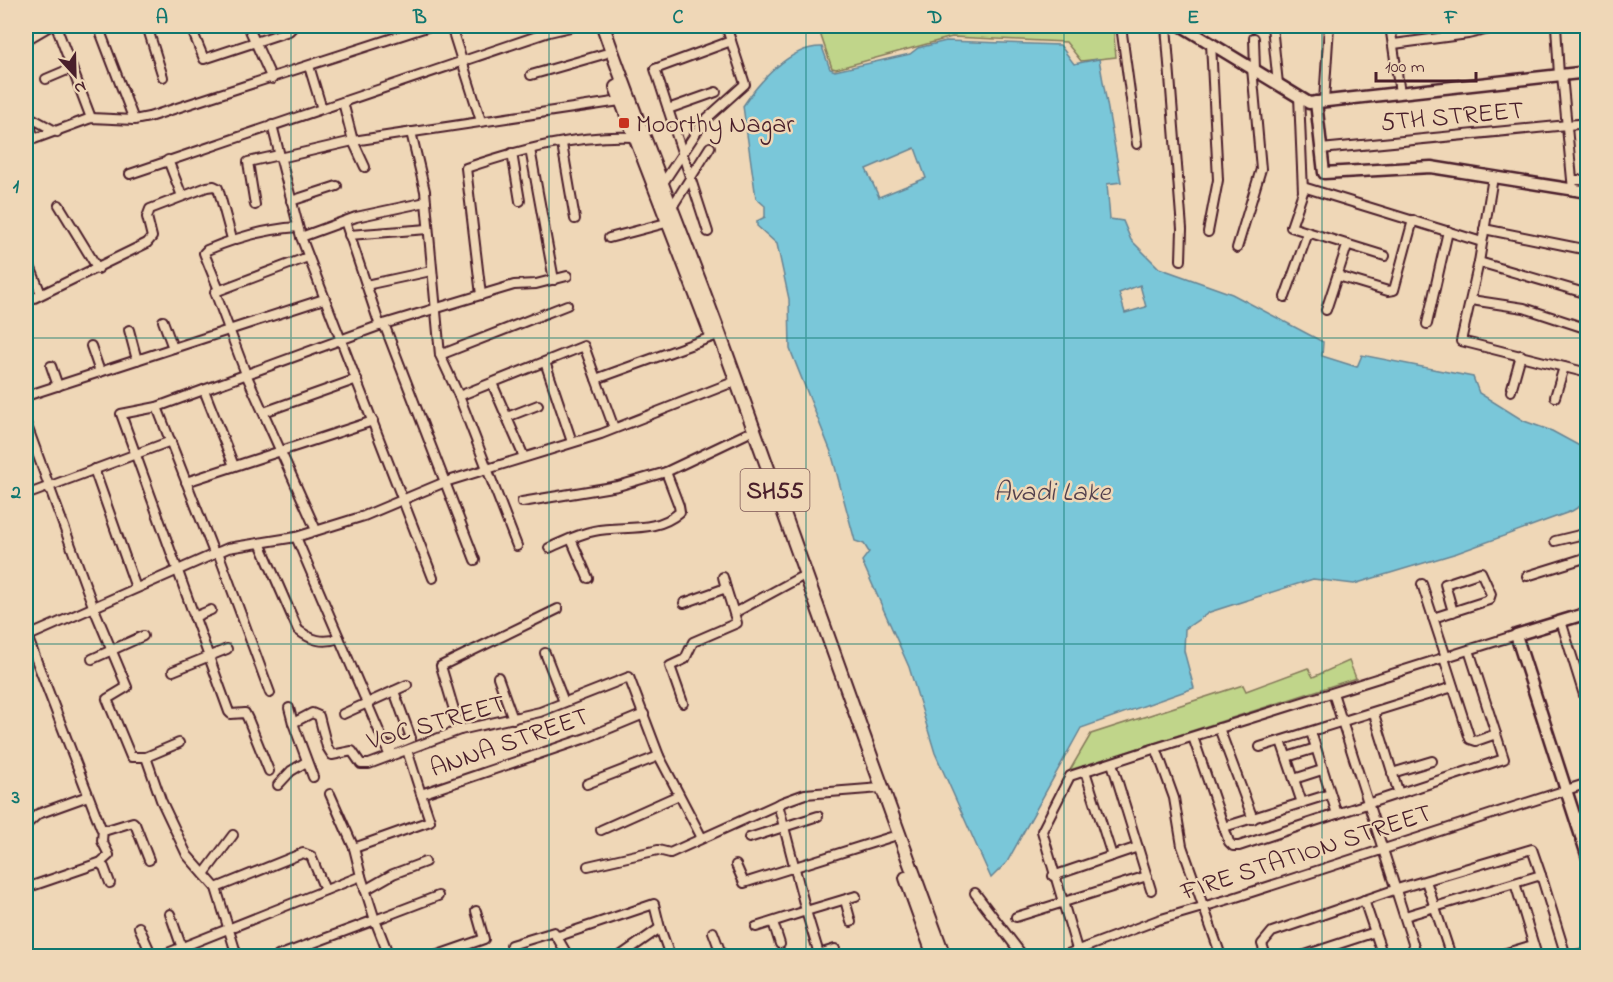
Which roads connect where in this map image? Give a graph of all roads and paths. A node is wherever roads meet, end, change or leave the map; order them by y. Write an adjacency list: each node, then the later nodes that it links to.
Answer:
1 (50, 26): 23 (street)
2 (56, 26): 31 (street)
3 (98, 26): 50 (street)
4 (147, 26): 36 (street)
5 (248, 26): 25 (street)
6 (294, 26): 25 (street)
7 (430, 26): 30 (street)
8 (451, 26): 29 (street)
9 (575, 26): 29 (street)
10 (594, 26): 28 (main road, SH55)
11 (603, 26): 73 (main road, SH55)
12 (726, 26): 24 (street)
13 (1121, 26): 60 (street)
14 (1166, 26): 107 (street)
15 (1182, 26): 26 (street)
16 (1272, 26): 39 (street)
17 (1329, 26): 45 (street)
18 (1390, 26): 27 (street)
19 (1503, 26): 27 (street)
20 (1556, 26): 35 (street)
21 (192, 30): 25 (street)
22 (1254, 38): 32 (street)
23 (26, 40)
24 (731, 40): 47 (street); 64 (street)
25 (255, 41): 38 (street)
26 (1211, 43): 32 (street); 94 (street)
27 (1394, 44): 41 (street)
28 (604, 54): 34 (street); 43 (main road, SH55)
29 (462, 61): 44 (street); 51 (street)
30 (309, 66): 38 (street); 46 (street)
31 (72, 68): 37 (street); 49 (street)
32 (1253, 69): 39 (street); 102 (street)
33 (1587, 72): 35 (street)
34 (531, 75)
35 (1560, 75): 41 (street); 54 (street)
36 (163, 77)
37 (46, 79)
38 (272, 79): 50 (street)
39 (1278, 84): 42 (street)
40 (716, 92): 47 (street)
41 (1400, 93): 45 (street)
42 (1299, 96): 45 (street); 76 (street)
43 (620, 101): 51 (street); 57 (main road, SH55)
44 (343, 102): 46 (street); 58 (street)
45 (1320, 102): 63 (street)
46 (322, 109): 53 (street)
47 (668, 109): 64 (street)
48 (26, 113): 55 (street); 55 (street)
49 (91, 118): 50 (street); 55 (street)
50 (134, 120)
51 (481, 121): 56 (street)
52 (1587, 123): 54 (street, 5TH STREET)
53 (272, 125): 66 (street); 67 (street)
54 (1567, 125): 63 (street, 5TH STREET); 74 (street)
55 (57, 132)
56 (411, 132): 58 (street); 81 (street)
57 (634, 137): 59 (street); 88 (main road, SH55)
58 (353, 141): 66 (street); 68 (street)
59 (562, 144): 62 (street); 85 (street)
60 (1137, 144)
61 (711, 147): 71 (street)
62 (530, 149): 65 (street); 113 (street)
63 (1321, 149): 70 (street)
64 (682, 152): 71 (street); 73 (street)
65 (512, 153): 80 (street); 118 (street)
66 (280, 156): 79 (street); 83 (street)
67 (168, 160): 69 (street); 78 (street)
68 (365, 167)
69 (130, 174)
70 (1493, 177): 74 (street); 91 (street)
71 (691, 178): 84 (street); 93 (street)
72 (1587, 180): 74 (street)
73 (663, 183): 84 (main road, SH55)
74 (1573, 185): 77 (street)
75 (337, 186): 79 (street)
76 (1303, 187): 86 (street); 95 (street)
77 (1587, 192)
78 (182, 196): 99 (street); 109 (street)
79 (291, 201): 89 (street)
80 (520, 201)
81 (426, 202): 87 (street); 90 (street)
82 (59, 205): 109 (street)
83 (255, 205)
84 (672, 207): 147 (main road, SH55)
85 (575, 219)
86 (1413, 220): 92 (street); 112 (street)
87 (345, 221): 96 (street); 97 (street)
88 (666, 223): 98 (street); 132 (main road, SH55)
89 (298, 227): 97 (street); 99 (street)
90 (428, 229): 96 (street); 110 (street)
91 (1484, 229): 100 (street); 103 (street)
92 (1448, 231): 100 (street); 127 (street)
93 (708, 232)
94 (1208, 232)
95 (1308, 233): 101 (street); 119 (street)
96 (349, 235): 114 (street)
97 (301, 237): 106 (street)
98 (609, 238)
99 (232, 239): 115 (street)
100 (1482, 242): 108 (street)
101 (1347, 246): 105 (street); 112 (street)
102 (1237, 248)
103 (1587, 250)
104 (26, 256): 116 (street)
105 (1385, 256)
106 (308, 257): 115 (street); 120 (street)
107 (1181, 260)
108 (1479, 262): 117 (street); 121 (street)
109 (98, 269): 116 (street)
110 (431, 271): 114 (street); 124 (street)
111 (567, 276): 113 (street)
112 (1338, 276): 125 (street)
113 (554, 279): 118 (street)
114 (366, 285): 128 (street)
115 (219, 291): 131 (street)
116 (41, 294): 122 (street)
117 (1587, 294)
118 (481, 295): 124 (street)
119 (1285, 297)
120 (324, 299): 131 (street); 133 (street)
121 (1471, 300): 129 (street); 137 (street)
122 (26, 302)
123 (567, 305): 136 (street)
124 (435, 309): 128 (street); 136 (street)
125 (1326, 310)
126 (163, 321): 135 (street)
127 (1427, 324)
128 (382, 325): 133 (street); 174 (street)
129 (1587, 329)
130 (129, 330): 138 (street)
131 (228, 330): 135 (street); 144 (street)
132 (712, 337): 146 (street); 147 (main road, SH55)
133 (341, 341): 144 (street); 145 (street)
134 (91, 346): 142 (street)
135 (173, 348): 138 (street)
136 (440, 355): 153 (street)
137 (1521, 355): 141 (street); 151 (street)
138 (137, 360): 142 (street)
139 (545, 362): 146 (street); 148 (street); 164 (street)
140 (51, 366): 149 (street)
141 (1564, 367): 143 (street); 154 (street)
142 (100, 372): 149 (street)
143 (1587, 373)
144 (246, 374): 150 (street); 157 (street)
145 (357, 379): 157 (street); 159 (street)
146 (596, 379): 161 (street)
147 (732, 382): 161 (street); 162 (main road, SH55); 265 (main road, SH55)
148 (492, 383): 153 (street); 158 (street)
149 (58, 386): 152 (street)
150 (204, 390): 156 (street); 169 (street)
151 (1511, 391)
152 (26, 396)
153 (459, 396): 170 (street)
154 (1555, 398)
155 (538, 405): 158 (street)
156 (157, 407): 163 (street); 167 (street)
157 (264, 412): 166 (street)
158 (507, 417): 168 (street)
159 (373, 421): 166 (street); 177 (street)
160 (26, 423): 165 (street)
161 (614, 428): 164 (street)
162 (746, 434): 172 (street); 194 (main road, SH55)
163 (171, 441): 167 (street); 173 (street)
164 (572, 442): 168 (street)
165 (29, 443): 175 (street)
166 (282, 451): 169 (street); 179 (street)
167 (135, 454): 171 (street); 190 (street)
168 (524, 457): 170 (street)
169 (234, 466): 173 (street)
170 (486, 468): 174 (street); 185 (street)
171 (94, 469): 175 (street); 197 (street)
172 (666, 472): 178 (street); 182 (street)
173 (186, 482): 187 (street)
174 (445, 482): 177 (street); 189 (street)
175 (48, 486): 176 (street); 200 (street)
176 (26, 495)
177 (403, 499): 179 (street); 193 (street)
178 (522, 502)
179 (316, 530): 181 (street)
180 (1587, 533): 183 (street)
181 (296, 537): 184 (street); 212 (street)
182 (571, 539): 186 (street); 195 (street)
183 (1555, 541)
184 (260, 543): 187 (street); 212 (street)
185 (517, 546)
186 (549, 548)
187 (216, 553): 190 (street); 225 (street)
188 (1587, 557): 191 (street)
189 (475, 560)
190 (178, 569): 197 (street); 206 (street)
191 (1527, 576)
192 (723, 577): 198 (street)
193 (433, 578)
194 (799, 578): 204 (street); 265 (main road, SH55)
195 (588, 579)
196 (1422, 584): 207 (street)
197 (136, 588): 200 (street)
198 (726, 588): 199 (street); 204 (street)
199 (684, 603)
200 (93, 606): 211 (street); 215 (street)
201 (558, 609): 239 (street)
202 (211, 610): 206 (street)
203 (1453, 612): 203 (street); 207 (street)
204 (734, 613): 228 (street)
205 (1587, 613): 208 (street)
206 (194, 617): 217 (street)
207 (1433, 618): 218 (street)
208 (1561, 621): 209 (street); 231 (street)
209 (1516, 635): 214 (street); 266 (street)
210 (143, 636): 215 (street)
211 (26, 637): 272 (street)
212 (339, 638): 229 (street)
213 (227, 649): 217 (street)
214 (1470, 650): 218 (street); 241 (street)
215 (111, 651): 219 (street); 251 (street)
216 (545, 653): 227 (street)
217 (208, 656): 220 (street); 257 (street)
218 (1445, 658): 223 (street); 226 (street)
219 (92, 659)
220 (172, 671)
221 (498, 677): 235 (street)
222 (407, 685): 224 (street)
223 (1453, 687): 234 (street); 241 (street)
224 (394, 691): 229 (street); 249 (street)
225 (270, 693)
226 (1333, 693): 237 (street); 238 (street)
227 (564, 702): 233 (street, VOC STREET); 235 (street, VOC STREET)
228 (683, 703)
229 (367, 704): 232 (street); 249 (street)
230 (289, 708): 236 (street)
231 (1587, 708)
232 (343, 714)
233 (644, 714): 250 (street); 268 (street, ANNA STREET)
234 (1374, 714): 237 (street); 259 (street)
235 (513, 719): 239 (street, VOC STREET)
236 (293, 723): 249 (street, VOC STREET); 254 (street)
237 (1342, 723): 240 (street); 275 (street)
238 (1219, 729): 242 (street); 278 (street)
239 (460, 730): 248 (street, VOC STREET)
240 (1311, 732): 243 (street); 247 (street)
241 (1496, 734): 270 (street)
242 (1193, 737): 246 (street); 281 (street)
243 (1281, 741): 245 (street); 252 (street)
244 (178, 743): 251 (street)
245 (1260, 747)
246 (1156, 748): 255 (street); 319 (street)
247 (1316, 748): 252 (street); 256 (street)
248 (407, 750): 249 (street, VOC STREET); 268 (street)
249 (388, 754)
250 (659, 756): 263 (street); 271 (street)
251 (146, 757): 299 (street)
252 (1287, 757): 261 (street)
253 (1432, 761): 259 (street)
254 (306, 762): 260 (street); 264 (street)
255 (1112, 763): 258 (street); 288 (street)
256 (1322, 770): 261 (street); 269 (street)
257 (268, 771)
258 (1085, 771): 291 (street); 302 (street)
259 (1392, 773): 270 (street)
260 (313, 777)
261 (1294, 779): 273 (street)
262 (1587, 783): 266 (street, FIRE STATION STREET)
263 (587, 784)
264 (278, 785)
265 (877, 788): 274 (street); 285 (main road, SH55); 355 (main road, SH55)
266 (1565, 790): 290 (street, FIRE STATION STREET); 292 (street)
267 (330, 794): 289 (street)
268 (421, 794): 289 (street, ANNA STREET)
269 (1330, 794): 273 (street); 276 (street)
270 (1399, 794): 275 (street)
271 (680, 795): 283 (street); 286 (street)
272 (88, 796): 279 (street); 282 (street)
273 (1302, 803): 278 (street)
274 (778, 804): 280 (street); 286 (street)
275 (1369, 804): 276 (street); 290 (street)
276 (1337, 814): 281 (street)
277 (818, 816): 280 (street)
278 (1253, 819): 281 (street)
279 (26, 825)
280 (784, 827): 287 (street); 298 (street)
281 (1224, 827)
282 (103, 830): 293 (street); 295 (street)
283 (601, 830)
284 (232, 835): 299 (street)
285 (891, 837): 298 (street); 354 (main road, SH55)
286 (702, 838): 297 (street)
287 (749, 838)
288 (1138, 847): 291 (street); 303 (street)
289 (354, 848): 301 (street)
290 (1383, 848): 309 (street); 319 (street, FIRE STATION STREET)
291 (1112, 856): 302 (street)
292 (1587, 858)
293 (149, 860)
294 (425, 862): 310 (street)
295 (100, 863): 305 (street); 307 (street)
296 (736, 865): 298 (street)
297 (588, 866)
298 (795, 869): 322 (street)
299 (204, 874): 308 (street)
300 (1541, 875): 304 (street); 306 (street); 366 (street)
301 (361, 876): 310 (street); 312 (street)
302 (1053, 876): 318 (street)
303 (1147, 876): 311 (street); 318 (street)
304 (1426, 881): 309 (street); 320 (street)
305 (110, 883)
306 (1515, 883): 320 (street); 338 (street)
307 (26, 888)
308 (216, 888): 312 (street); 332 (street)
309 (1397, 889): 317 (street); 324 (street)
310 (365, 890): 326 (street)
311 (1151, 890)
312 (325, 891): 332 (street)
313 (975, 893): 356 (street)
314 (438, 896): 326 (street)
315 (856, 896): 316 (street)
316 (845, 900): 322 (street); 328 (street)
317 (1364, 900): 334 (street); 359 (street)
318 (1060, 901): 325 (street); 342 (street)
319 (1205, 907): 342 (street, FIRE STATION STREET); 358 (street)
320 (1435, 907): 324 (street); 363 (street)
321 (476, 911): 343 (street)
322 (806, 911): 327 (street); 345 (street)
323 (170, 914): 339 (street)
324 (1405, 916): 362 (street)
325 (1016, 918)
326 (375, 920): 349 (street); 350 (street)
327 (773, 922): 330 (street); 336 (street)
328 (851, 922)
329 (139, 927): 346 (street)
330 (756, 927)
331 (660, 928): 335 (street); 351 (street); 352 (street)
332 (228, 929): 339 (street); 348 (street)
333 (713, 932): 353 (street)
334 (1375, 932): 360 (street); 361 (street)
335 (556, 937): 337 (street); 344 (street)
336 (780, 944)
337 (511, 945)
338 (1533, 945): 364 (street); 365 (street)
339 (182, 948): 347 (street)
340 (835, 949): 345 (street)
341 (1587, 952): 367 (street)
342 (1078, 954): 357 (street, FIRE STATION STREET)
343 (441, 955)
344 (566, 956)
345 (816, 956)
346 (152, 957)
347 (160, 957)
348 (237, 957)
349 (278, 957)
350 (389, 957)
351 (620, 957)
352 (670, 957)
353 (722, 957)
354 (934, 957)
355 (944, 957)
356 (1023, 957)
357 (1062, 957)
358 (1221, 957)
359 (1266, 957)
360 (1302, 957)
361 (1383, 957)
362 (1418, 957)
363 (1451, 957)
364 (1496, 957)
365 (1537, 957)
366 (1566, 957)
367 (1571, 957)

